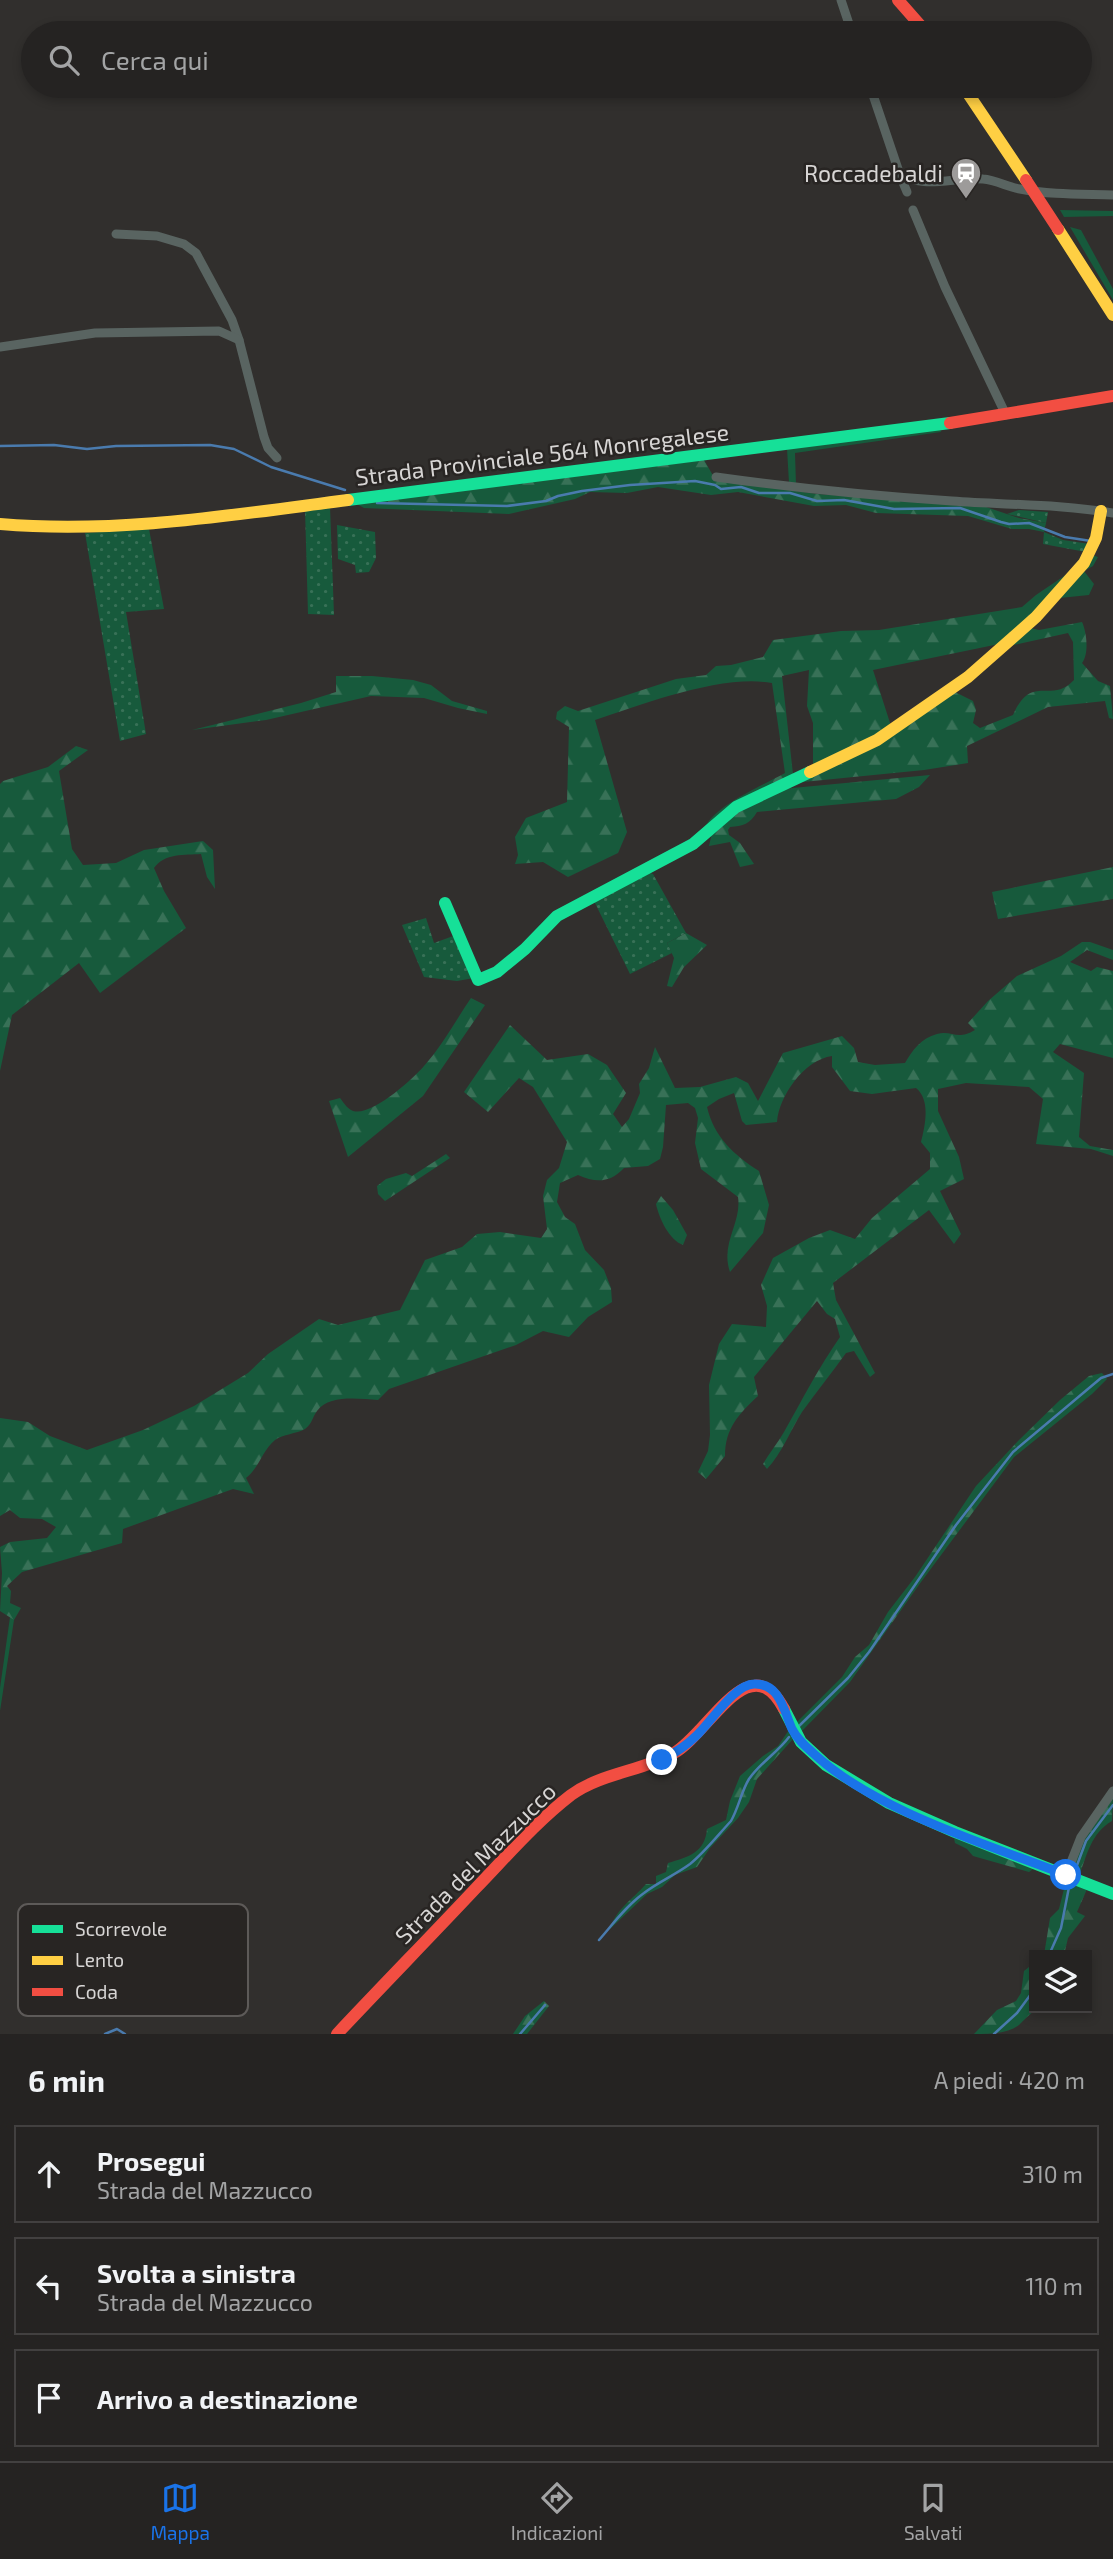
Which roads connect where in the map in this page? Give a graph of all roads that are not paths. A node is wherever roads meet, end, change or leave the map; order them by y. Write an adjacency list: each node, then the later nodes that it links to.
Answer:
1 (841, 0): 3 (street)
2 (898, 0): 4 (street)
3 (848, 21)
4 (916, 21)
5 (874, 98): 7 (street)
6 (971, 98): 12 (street, bridge)
7 (899, 172): 8 (street); 9 (street)
8 (907, 192)
9 (1113, 195)
10 (913, 210): 18 (street)
11 (116, 234): 13 (street)
12 (1113, 315)
13 (239, 340): 14 (street); 19 (street)
14 (0, 347)
15 (1113, 396): 16 (street, Strada Provinciale 564 Monregalese)
16 (1087, 402): 17 (street, Strada Provinciale 564 Monregalese); 18 (street, Strada Provinciale 564 Monregalese)
17 (1113, 402)
18 (1006, 415): 22 (street, Strada Provinciale 564 Monregalese)
19 (277, 458)
20 (716, 477): 21 (street)
21 (1107, 512): 23 (street)
22 (0, 524)
23 (445, 904)
24 (1113, 1791): 25 (street)
25 (1066, 1875): 26 (street, Strada del Mazzucco); 27 (street, Strada del Mazzucco)
26 (1113, 1894)
27 (337, 2034)

